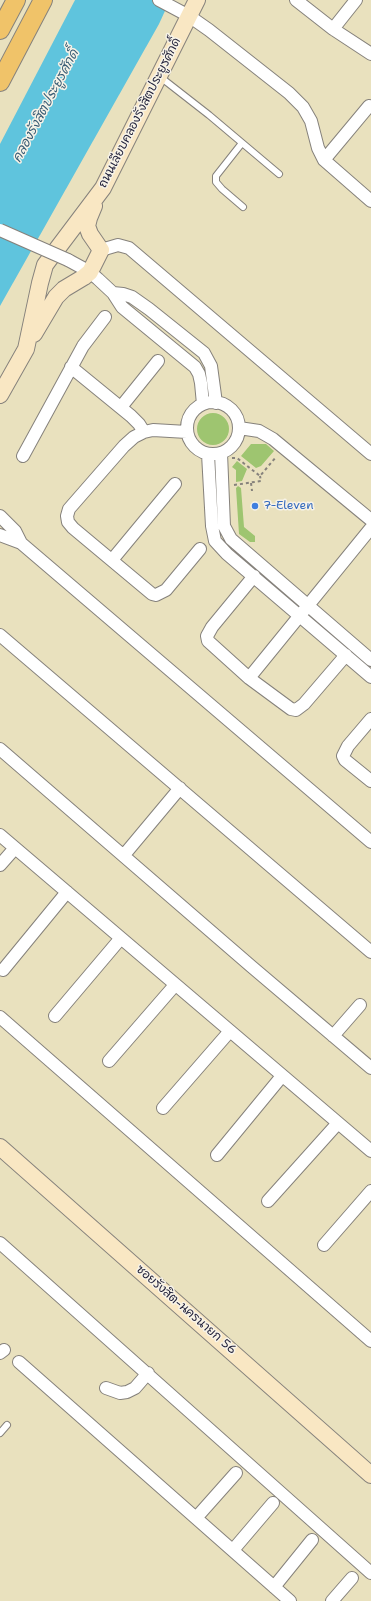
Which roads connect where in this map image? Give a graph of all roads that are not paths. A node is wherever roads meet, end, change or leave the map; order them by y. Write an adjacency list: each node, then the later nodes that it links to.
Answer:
1 (16, 0): 9 (main road)
2 (43, 0): 12 (main road)
3 (159, 0): 7 (street)
4 (197, 0): 7 (street, ถนนเลียบคลองรังสิตประยูรศักดิ์)
5 (296, 0): 8 (street)
6 (356, 0): 8 (street)
7 (184, 13): 11 (street, ถนนเลียบคลองรังสิตประยูรศักดิ์); 15 (street)
8 (333, 29): 10 (street)
9 (0, 30)
10 (371, 54)
11 (159, 76): 14 (lane); 17 (street, ถนนเลียบคลองรังสิตประยูรศักดิ์)
12 (0, 82)
13 (369, 106): 15 (street)
14 (242, 143): 16 (lane); 19 (lane)
15 (324, 160): 18 (street)
16 (278, 174)
17 (103, 188): 21 (street); 25 (street, ถนนเลียบคลองรังสิตประยูรศักดิ์)
18 (371, 201)
19 (243, 207)
20 (0, 230): 22 (street, bridge)
21 (101, 250): 22 (street); 36 (street)
22 (90, 272): 23 (street); 25 (street)
23 (113, 293): 29 (street); 30 (street)
24 (105, 317): 27 (street)
25 (26, 349): 28 (street, ถนนเลียบคลองรังสิตประยูรศักดิ์)
26 (158, 361): 31 (street)
27 (71, 367): 31 (street); 37 (street)
28 (0, 395)
29 (216, 403): 30 (street); 32 (street)
30 (203, 404): 34 (street)
31 (121, 407): 33 (street)
32 (239, 428): 38 (street); 41 (street)
33 (144, 432): 34 (street); 46 (street)
34 (187, 432): 35 (street)
35 (208, 454): 38 (street); 47 (street)
36 (371, 454)
37 (23, 456)
38 (221, 456): 48 (street)
39 (175, 484): 46 (street)
40 (0, 516): 44 (street)
41 (371, 520)
42 (371, 528): 48 (street)
43 (0, 535): 44 (street)
44 (21, 543): 60 (street)
45 (200, 549): 46 (street)
46 (112, 560)
47 (254, 576): 49 (street); 54 (street)
48 (308, 606): 49 (street); 52 (street)
49 (300, 616): 51 (street); 54 (street)
50 (0, 635): 58 (street)
51 (346, 655): 53 (street); 54 (street)
52 (371, 660)
53 (371, 677)
54 (249, 678)
55 (371, 719): 57 (street)
56 (0, 749): 62 (street)
57 (371, 781)
58 (180, 788): 62 (street); 66 (street)
59 (0, 835): 61 (street)
60 (371, 842)
61 (15, 848): 63 (street); 64 (street)
62 (124, 855): 73 (street)
63 (0, 865)
64 (67, 892): 65 (street); 67 (street)
65 (121, 938): 68 (street); 70 (street)
66 (371, 952)
67 (3, 970)
68 (175, 985): 72 (street); 74 (street)
69 (360, 1005): 73 (street)
70 (55, 1016)
71 (0, 1018): 86 (street)
72 (230, 1031): 76 (street); 77 (street)
73 (333, 1036): 75 (street)
74 (109, 1062)
75 (371, 1068)
76 (282, 1076): 78 (street); 81 (street)
77 (163, 1108)
78 (338, 1123): 80 (street); 83 (street)
79 (0, 1147): 93 (street, ซอยรังสิต-นครนายก 56)
80 (371, 1150)
81 (217, 1155)
82 (371, 1191): 85 (street)
83 (268, 1201)
84 (0, 1243): 88 (street)
85 (324, 1245)
86 (371, 1341)
87 (19, 1362): 95 (street)
88 (148, 1373): 89 (street); 98 (street)
89 (106, 1388)
90 (7, 1425): 91 (lane)
91 (0, 1433)
92 (236, 1473): 95 (street)
93 (371, 1475)
94 (273, 1503): 97 (street)
95 (196, 1518): 97 (street)
96 (312, 1540): 100 (street)
97 (233, 1550): 100 (street)
98 (371, 1573)
99 (352, 1578): 102 (street)
100 (274, 1587): 101 (street)
101 (290, 1601)
102 (332, 1601)

